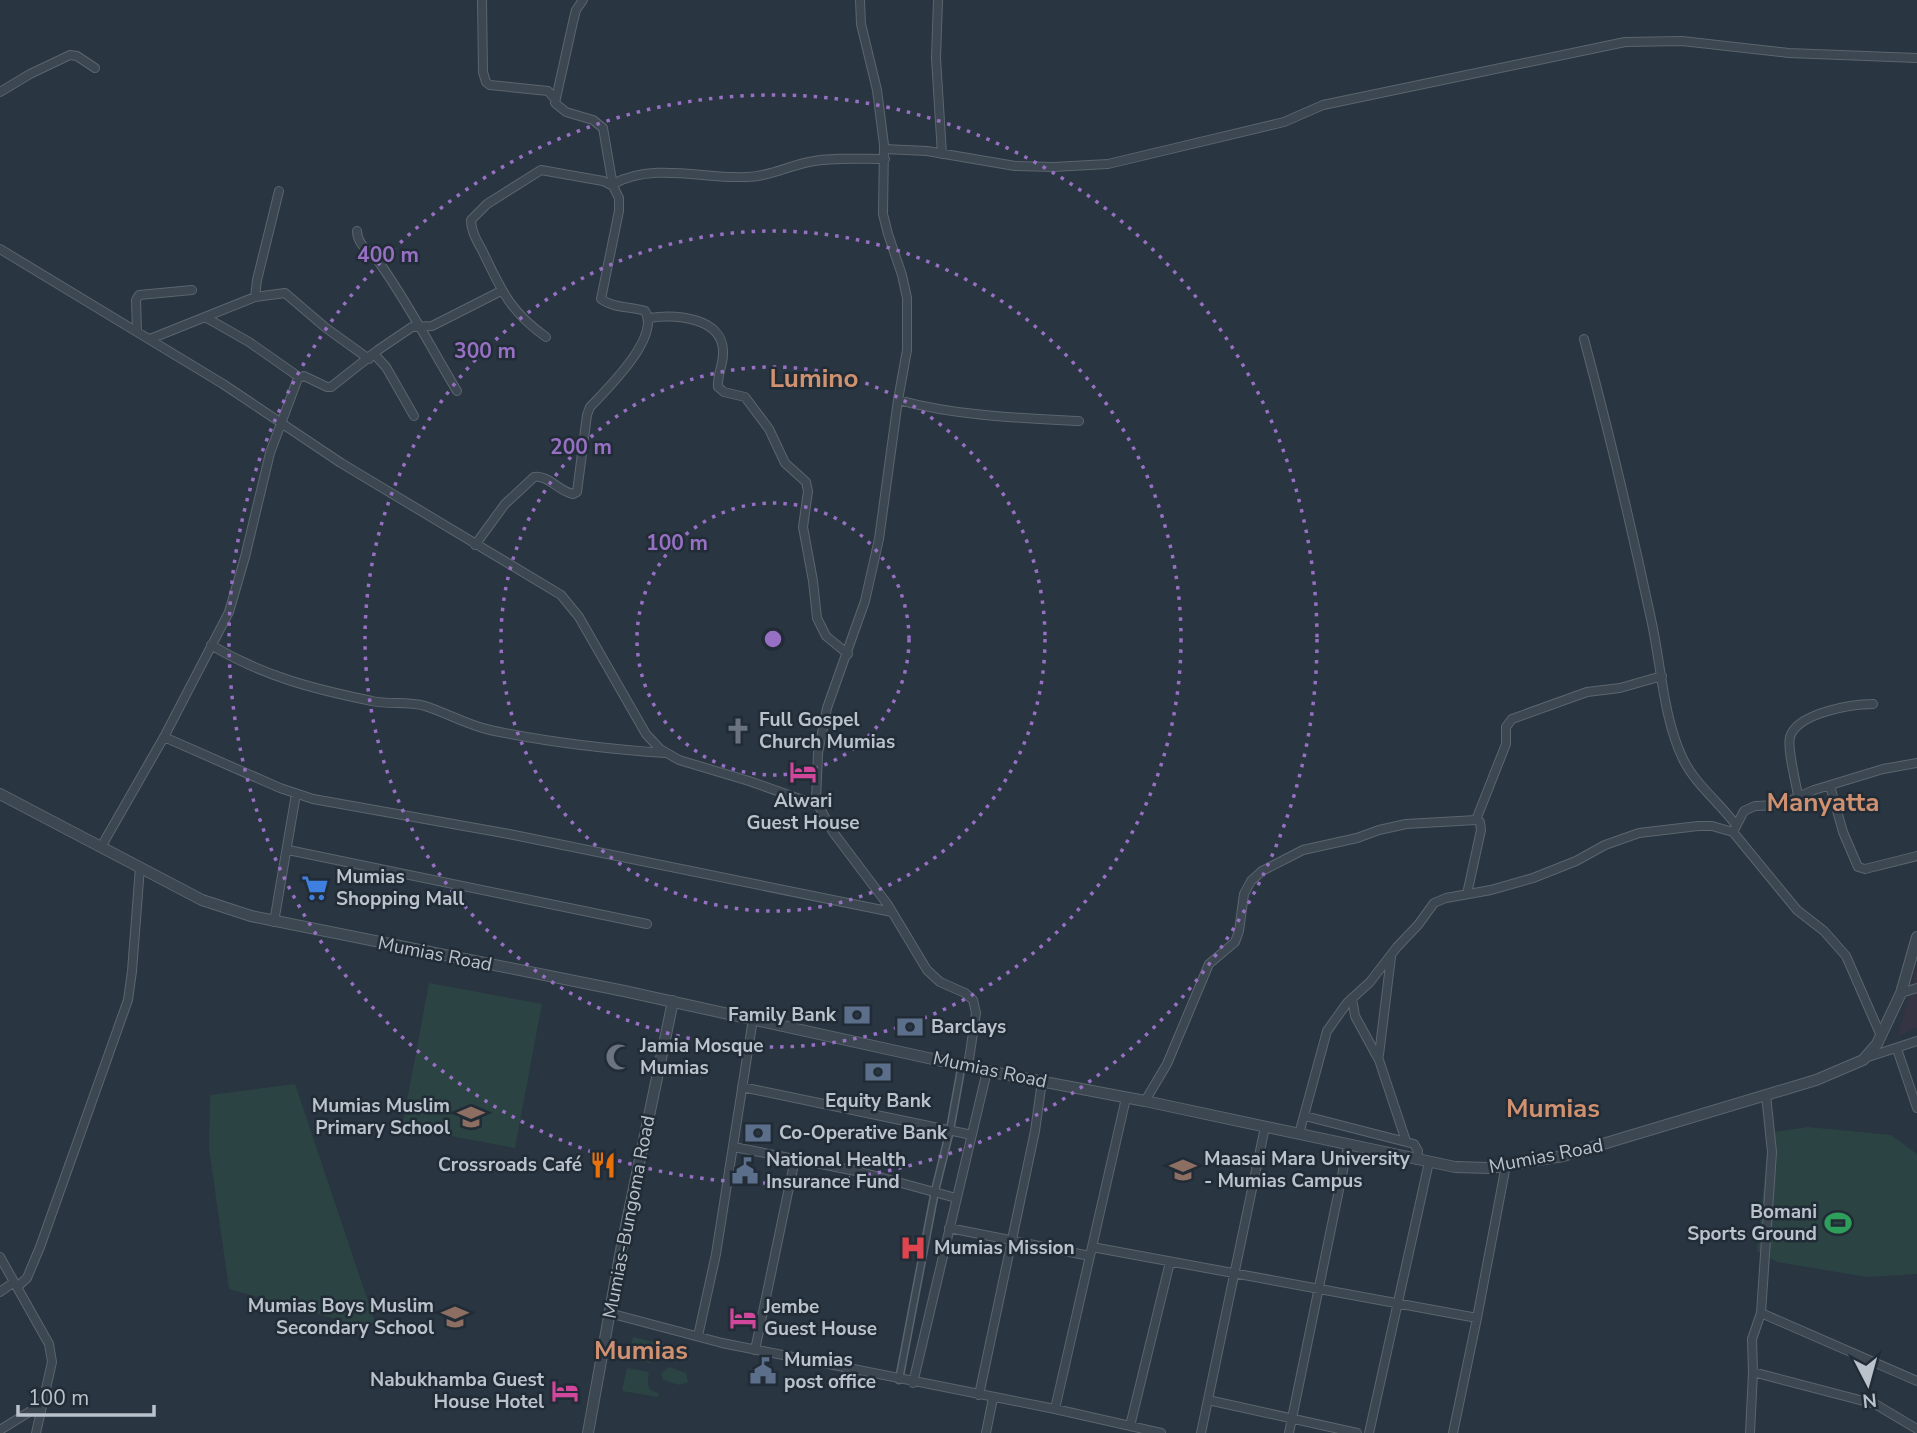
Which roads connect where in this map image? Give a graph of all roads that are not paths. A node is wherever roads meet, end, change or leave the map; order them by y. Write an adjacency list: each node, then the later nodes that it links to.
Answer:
1 (482, 0): 8 (street)
2 (583, 0): 8 (street)
3 (859, 0): 9 (street)
4 (938, 0): 10 (street)
5 (1917, 58): 10 (street)
6 (95, 68): 7 (street)
7 (0, 92)
8 (555, 99): 12 (street)
9 (884, 149): 10 (street); 11 (street)
10 (942, 154)
11 (885, 159): 12 (street); 29 (street)
12 (613, 185): 17 (street); 20 (street)
13 (279, 191): 18 (street)
14 (357, 231): 21 (street)
15 (0, 249): 22 (street)
16 (192, 290): 22 (street)
17 (501, 291): 21 (street); 23 (street)
18 (255, 297): 19 (street); 26 (street)
19 (205, 317): 24 (street); 27 (street)
20 (649, 318): 33 (street); 35 (street)
21 (420, 328): 26 (street); 28 (street)
22 (137, 331): 24 (street)
23 (546, 337)
24 (150, 339): 32 (street)
25 (1584, 339): 36 (street)
26 (372, 356): 27 (street); 30 (street)
27 (299, 377): 32 (street)
28 (457, 391)
29 (898, 400): 31 (street); 35 (street)
30 (414, 415)
31 (1079, 421)
32 (281, 424): 33 (street); 34 (street)
33 (475, 545): 39 (street)
34 (211, 645): 38 (street); 39 (street)
35 (848, 654): 45 (street)
36 (1662, 676): 46 (street); 47 (street)
37 (1873, 704): 44 (street)
38 (164, 737): 43 (street); 48 (street)
39 (665, 752): 45 (street)
40 (1917, 763): 41 (street)
41 (1830, 786): 44 (street); 50 (street)
42 (0, 794): 48 (street, Mumias Road)
43 (296, 794): 49 (street); 53 (street)
44 (1798, 796): 47 (street)
45 (817, 805): 53 (street)
46 (1476, 820): 52 (street); 74 (street)
47 (1734, 829): 52 (street); 63 (street)
48 (101, 847): 51 (street, Mumias Road)
49 (288, 850): 54 (street); 55 (street)
50 (1917, 856)
51 (140, 867): 54 (street, Mumias Road); 96 (street)
52 (1467, 894): 57 (street)
53 (892, 912): 68 (street)
54 (274, 922): 61 (street, Mumias Road)
55 (647, 923)
56 (1917, 937): 59 (street)
57 (1391, 954): 60 (street); 67 (street)
58 (1917, 988): 59 (street)
59 (1901, 993): 63 (street)
60 (1352, 998): 67 (street); 76 (street)
61 (673, 1001): 62 (street, Mumias Road); 100 (street, Mumias-Bungoma Road)
62 (753, 1019): 68 (street, Mumias Road); 71 (street)
63 (1881, 1035): 66 (street)
64 (1917, 1041): 65 (street)
65 (1897, 1049): 66 (street); 75 (street)
66 (1868, 1057): 72 (street, Mumias Road)
67 (1379, 1060): 81 (street)
68 (965, 1065): 69 (street, Mumias Road); 78 (street)
69 (987, 1071): 70 (street, Mumias Road); 80 (street)
70 (1042, 1081): 73 (street, Mumias Road); 91 (street)
71 (742, 1087): 78 (street); 83 (street)
72 (1766, 1095): 87 (street, Mumias Road); 101 (street)
73 (1126, 1098): 74 (street, Mumias Road); 92 (street)
74 (1145, 1101): 77 (street, Mumias Road)
75 (1917, 1108)
76 (1305, 1116): 79 (street); 81 (street)
77 (1265, 1127): 79 (street, Mumias Road); 95 (street)
78 (950, 1130): 80 (street); 88 (street)
79 (1299, 1134): 82 (street, Mumias Road)
80 (972, 1135): 89 (street)
81 (1406, 1141): 85 (street)
82 (1348, 1146): 85 (street, Mumias Road); 97 (street)
83 (734, 1147): 84 (street); 103 (street)
84 (795, 1159): 88 (street); 104 (street)
85 (1418, 1160): 86 (street, Mumias Road)
86 (1429, 1162): 87 (street, Mumias Road); 99 (street)
87 (1506, 1165): 102 (street)
88 (935, 1191): 89 (street); 106 (street)
89 (956, 1198): 90 (street)
90 (949, 1228): 91 (street); 108 (street)
91 (1012, 1241): 92 (street); 109 (street)
92 (1091, 1252): 94 (street); 113 (street)
93 (0, 1257): 96 (street)
94 (1170, 1262): 95 (street); 115 (street)
95 (1236, 1275): 97 (street); 111 (street)
96 (16, 1284): 98 (street); 112 (street)
97 (1319, 1289): 99 (street); 114 (street)
98 (0, 1292)
99 (1398, 1304): 102 (street); 125 (street)
100 (609, 1313): 103 (street); 119 (street, Mumias-Bungoma Road)
101 (1761, 1313): 105 (street); 107 (street)
102 (1478, 1318): 126 (street)
103 (698, 1336): 104 (street)
104 (755, 1350): 106 (street)
105 (1754, 1372): 116 (street); 127 (street)
106 (900, 1380): 108 (street)
107 (1917, 1381)
108 (913, 1383): 109 (street)
109 (979, 1395): 110 (street)
110 (993, 1398): 113 (street); 120 (street)
111 (1209, 1400): 114 (street); 122 (street)
112 (42, 1404): 117 (street); 118 (street)
113 (1055, 1409): 115 (street)
114 (1292, 1419): 123 (street); 124 (street)
115 (1129, 1426): 121 (street)
116 (1917, 1429)
117 (0, 1430)
118 (36, 1433)
119 (588, 1433)
120 (986, 1433)
121 (1161, 1433)
122 (1201, 1433)
123 (1289, 1433)
124 (1357, 1433)
125 (1370, 1433)
126 (1453, 1433)
127 (1750, 1433)

